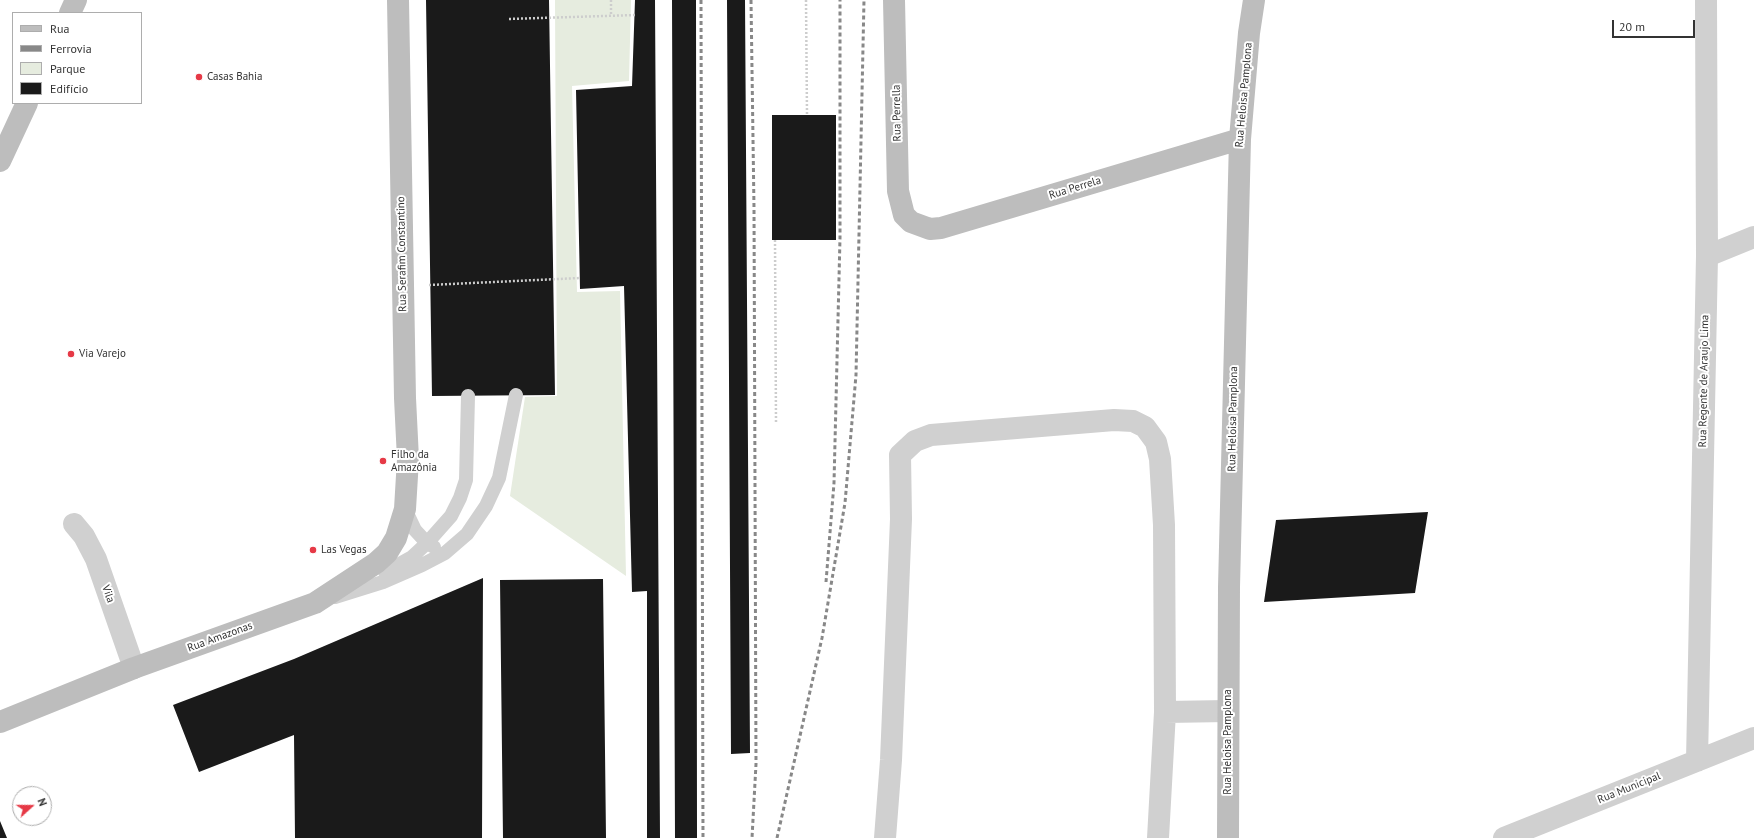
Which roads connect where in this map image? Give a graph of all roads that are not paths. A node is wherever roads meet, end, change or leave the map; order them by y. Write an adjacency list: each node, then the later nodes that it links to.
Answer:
1 (76, 0): 6 (street)
2 (398, 0): 15 (street, Rua Serafim Constantino)
3 (894, 0): 10 (street, Rua Perrella)
4 (1254, 0): 8 (street, Rua Heloisa Pamplona)
5 (1706, 0): 12 (street, Rua Regente de Araujo Lima)
6 (70, 12)
7 (27, 104): 9 (street)
8 (1240, 139): 10 (street, Rua Perrela); 21 (street, Rua Heloisa Pamplona)
9 (0, 161)
10 (911, 222)
11 (1754, 237): 12 (street)
12 (1707, 256): 25 (street, Rua Regente de Araujo Lima)
13 (516, 395): 18 (lane)
14 (468, 396): 17 (lane)
15 (405, 509): 17 (lane); 19 (street, Rua Amazonas)
16 (74, 524): 20 (street, Vila)
17 (427, 543): 18 (lane); 19 (lane)
18 (445, 553): 19 (lane)
19 (315, 603): 20 (street, Rua Amazonas)
20 (134, 668): 23 (street, Rua Amazonas)
21 (1228, 711): 22 (street); 28 (street, Rua Heloisa Pamplona)
22 (1166, 712): 26 (street); 27 (street)
23 (0, 722)
24 (1754, 738): 25 (street, Rua Municipal)
25 (1697, 761): 29 (street, Rua Municipal)
26 (885, 838)
27 (1158, 838)
28 (1228, 838)
29 (1504, 838)

